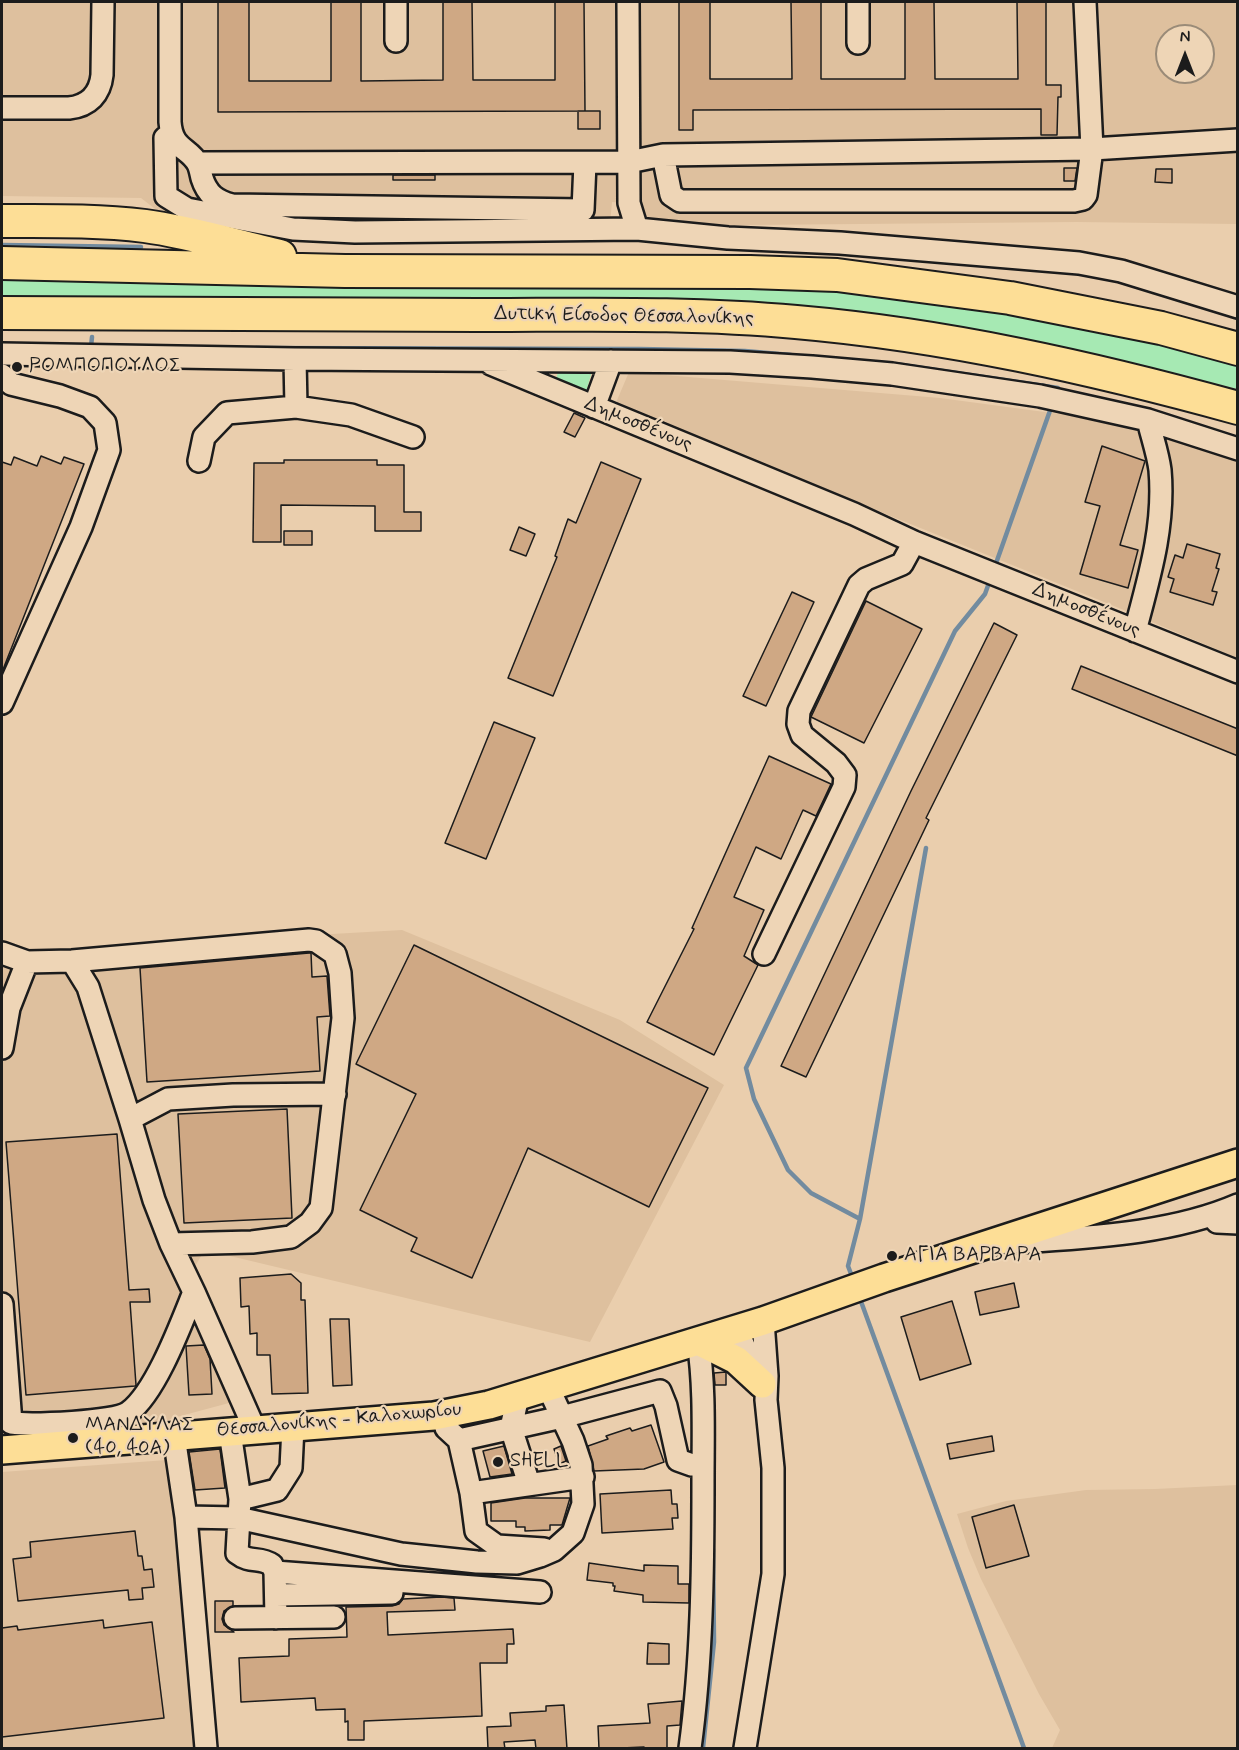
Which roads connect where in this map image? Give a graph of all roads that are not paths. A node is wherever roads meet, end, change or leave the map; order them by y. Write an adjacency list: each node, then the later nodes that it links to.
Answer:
1 (103, 2): 9 (street)
2 (170, 2): 10 (street)
3 (396, 2): 7 (street)
4 (628, 2): 14 (street)
5 (858, 2): 8 (street)
6 (1085, 2): 12 (street)
7 (396, 41)
8 (858, 43)
9 (2, 108)
10 (171, 133): 15 (street); 18 (street)
11 (1238, 140): 12 (street)
12 (1092, 149): 13 (street); 13 (street)
13 (663, 155): 14 (street)
14 (629, 162): 16 (street); 18 (street)
15 (198, 163): 16 (street); 16 (street)
16 (585, 163)
17 (2, 221): 20 (highway)
18 (637, 230): 21 (street)
19 (2, 263): 20 (highway)
20 (345, 271): 23 (highway)
21 (1238, 307)
22 (2, 313): 31 (highway, Δυτική Είσοδος Θεσσαλονίκης)
23 (1238, 349)
24 (2, 354): 25 (street, Δημοσθένους)
25 (295, 359): 26 (street, Δημοσθένους); 29 (street)
26 (483, 360): 27 (street); 30 (street, Δημοσθένους)
27 (611, 361): 30 (street); 32 (street)
28 (2, 376): 39 (street)
29 (296, 407): 33 (street); 35 (street)
30 (594, 407): 36 (street, Δημοσθένους)
31 (1238, 408)
32 (1148, 420): 34 (street); 37 (street)
33 (413, 437)
34 (1238, 449)
35 (200, 461)
36 (914, 542): 37 (street, Δημοσθένους); 41 (street)
37 (1135, 631): 38 (street, Δημοσθένους)
38 (1238, 672)
39 (2, 703)
40 (2, 953): 43 (street)
41 (764, 954)
42 (72, 961): 43 (street); 45 (street); 46 (street)
43 (27, 962): 44 (street)
44 (2, 1048)
45 (335, 1094): 46 (street); 51 (street)
46 (130, 1119): 51 (street)
47 (1238, 1163): 52 (main road)
48 (1238, 1205): 49 (street)
49 (1212, 1216): 50 (street); 52 (street)
50 (1238, 1224)
51 (171, 1244): 53 (street)
52 (988, 1244): 55 (main road, Θεσσαλονίκης - Καλοχωρίου)
53 (195, 1292): 54 (street); 64 (street)
54 (2, 1304)
55 (763, 1321): 56 (main road, Θεσσαλονίκης - Καλοχωρίου); 59 (street)
56 (736, 1328): 57 (main road, Θεσσαλονίκης - Καλοχωρίου); 59 (street)
57 (698, 1341): 58 (main road, Θεσσαλονίκης - Καλοχωρίου); 59 (main road); 67 (street)
58 (548, 1386): 60 (main road, Θεσσαλονίκης - Καλοχωρίου); 61 (street)
59 (764, 1392): 83 (street)
60 (518, 1396): 62 (main road, Θεσσαλονίκης - Καλοχωρίου); 63 (street)
61 (562, 1417): 63 (street); 67 (street); 68 (street)
62 (292, 1427): 64 (main road, Θεσσαλονίκης - Καλοχωρίου); 71 (street)
63 (511, 1428): 69 (street); 70 (street)
64 (242, 1431): 65 (main road, Θεσσαλονίκης - Καλοχωρίου); 71 (street)
65 (174, 1436): 66 (main road, Θεσσαλονίκης - Καλοχωρίου); 72 (street)
66 (2, 1449)
67 (703, 1464): 82 (street)
68 (583, 1477): 69 (street); 73 (street)
69 (529, 1484): 70 (street)
70 (471, 1493): 73 (street)
71 (239, 1508): 72 (street); 73 (street); 74 (street)
72 (186, 1517): 81 (street)
73 (554, 1550)
74 (275, 1572): 75 (street); 77 (street)
75 (431, 1584): 76 (street); 77 (street)
76 (540, 1592)
77 (276, 1595): 80 (street)
78 (334, 1617): 80 (street)
79 (235, 1618): 80 (street)
80 (276, 1618)
81 (206, 1749)
82 (690, 1749)
83 (745, 1749)

